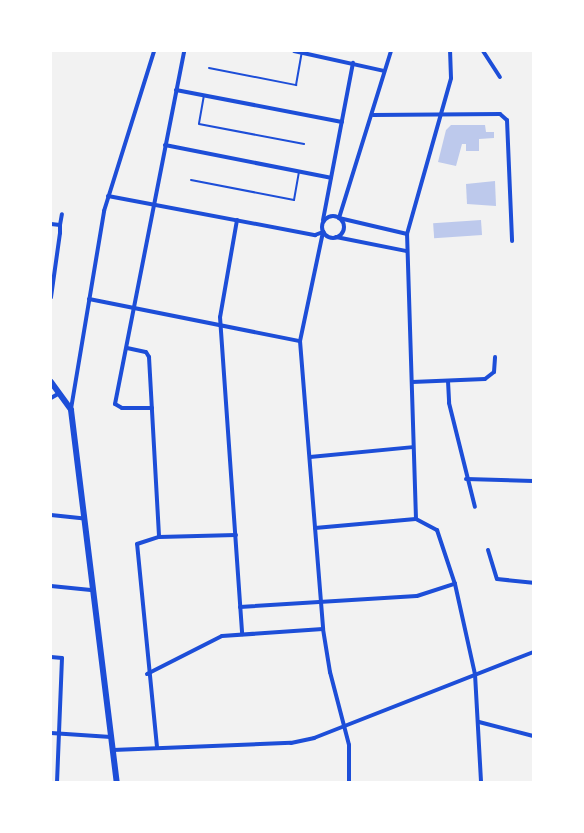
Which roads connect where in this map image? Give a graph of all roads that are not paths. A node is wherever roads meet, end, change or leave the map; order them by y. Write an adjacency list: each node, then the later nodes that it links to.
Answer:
1 (154, 51): 22 (street)
2 (184, 51): 12 (street)
3 (294, 51): 7 (street)
4 (391, 51): 10 (street)
5 (450, 51): 15 (street)
6 (483, 51): 11 (street)
7 (302, 52): 8 (street); 9 (lane)
8 (353, 63): 10 (street); 16 (street)
9 (209, 68)
10 (384, 71): 14 (street)
11 (500, 77)
12 (176, 90): 13 (street); 18 (street)
13 (204, 95): 16 (street); 17 (lane)
14 (373, 115): 15 (street); 25 (street)
15 (440, 116): 31 (street); 33 (street)
16 (342, 122): 20 (street)
17 (304, 144)
18 (165, 145): 19 (street); 23 (street)
19 (299, 172): 20 (street); 21 (lane)
20 (331, 178): 27 (street)
21 (191, 180)
22 (108, 196): 23 (street); 36 (street)
23 (153, 204): 26 (street); 37 (street)
24 (62, 214): 29 (street)
25 (339, 218): 27 (street); 31 (street); 32 (street)
26 (237, 220): 30 (street); 38 (street)
27 (323, 220): 30 (street)
28 (51, 224): 29 (street)
29 (60, 225): 35 (street)
30 (323, 232): 32 (street); 39 (street)
31 (406, 234): 34 (street)
32 (336, 237): 34 (street)
33 (512, 241)
34 (406, 251): 44 (street)
35 (51, 297)
36 (89, 299): 37 (street); 48 (street)
37 (134, 308): 38 (street); 40 (street)
38 (220, 325): 39 (street); 58 (street)
39 (300, 341): 50 (street)
40 (127, 348): 47 (street); 47 (street)
41 (495, 357): 42 (street)
42 (448, 381): 44 (street); 51 (street)
43 (51, 382): 45 (main road)
44 (412, 382): 49 (street)
45 (58, 394): 46 (street); 48 (main road)
46 (51, 398)
47 (152, 408): 59 (street)
48 (71, 410): 55 (main road)
49 (413, 447): 50 (street); 56 (street)
50 (310, 457): 57 (street)
51 (466, 479): 52 (street); 53 (street)
52 (533, 481)
53 (475, 507)
54 (51, 515): 55 (street)
55 (82, 518): 64 (main road)
56 (416, 519): 57 (street); 62 (street)
57 (315, 528): 65 (street)
58 (236, 535): 59 (street); 66 (street)
59 (159, 537): 71 (street)
60 (488, 550): 61 (street)
61 (533, 583)
62 (455, 584): 65 (street); 72 (street)
63 (51, 586): 64 (street)
64 (91, 590): 78 (main road)
65 (322, 602): 66 (street); 67 (street)
66 (240, 607): 68 (street)
67 (323, 629): 68 (street); 74 (street)
68 (242, 634): 71 (street)
69 (533, 652): 72 (street)
70 (51, 657): 76 (street)
71 (147, 674): 79 (street)
72 (475, 674): 73 (street); 74 (street)
73 (479, 722): 77 (street); 84 (street)
74 (345, 727): 79 (street); 83 (street)
75 (51, 733): 76 (street)
76 (58, 733): 78 (street); 81 (street)
77 (533, 736)
78 (111, 737): 80 (main road)
79 (157, 747): 80 (street)
80 (113, 750): 82 (main road)
81 (57, 782)
82 (117, 782)
83 (349, 782)
84 (481, 782)

